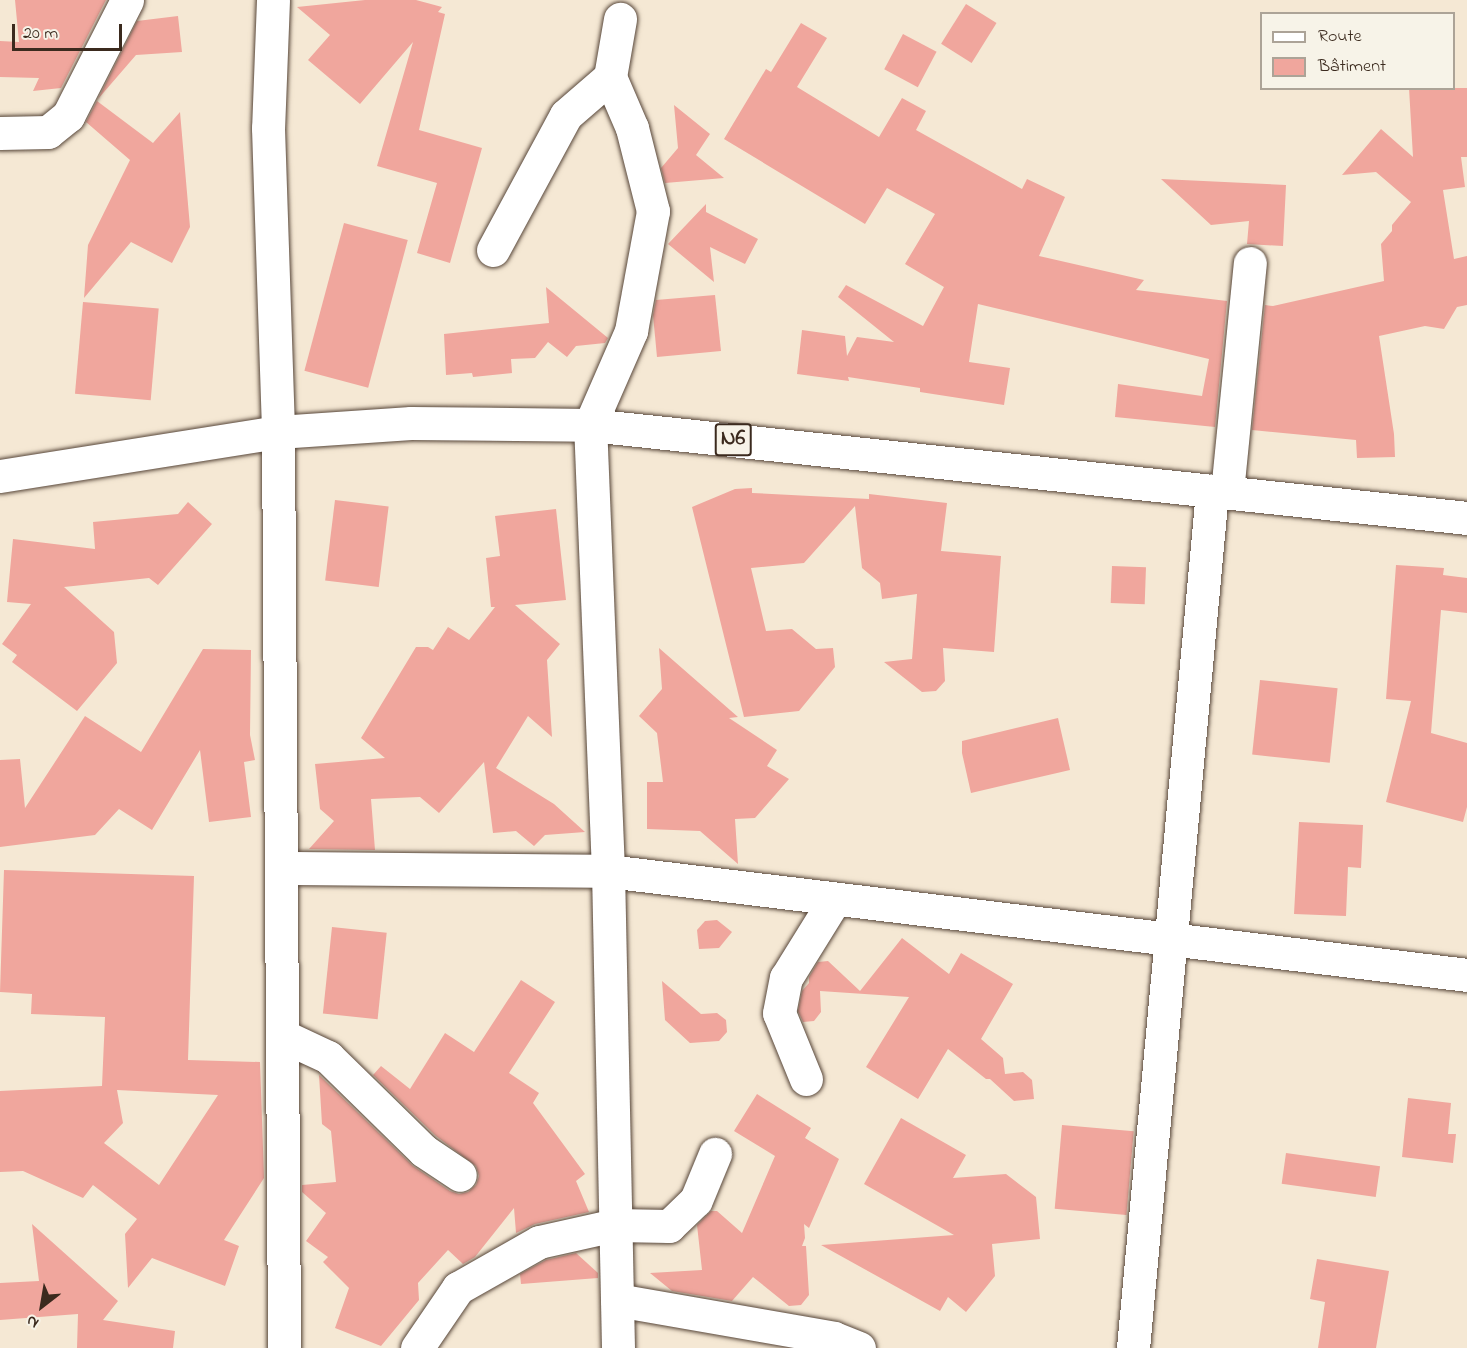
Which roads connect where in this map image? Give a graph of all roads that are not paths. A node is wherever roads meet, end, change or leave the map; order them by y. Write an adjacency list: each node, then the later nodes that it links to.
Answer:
1 (127, 0): 5 (main road)
2 (273, 0): 9 (main road)
3 (620, 19): 4 (main road)
4 (610, 77): 6 (main road); 8 (main road)
5 (0, 133)
6 (494, 250)
7 (1250, 263): 11 (main road)
8 (590, 425): 9 (main road, N6); 11 (main road, N6); 14 (main road)
9 (278, 432): 10 (main road, N6); 13 (main road)
10 (0, 476)
11 (1220, 492): 12 (main road, N6); 16 (main road)
12 (1467, 518)
13 (282, 868): 14 (main road); 18 (main road)
14 (608, 872): 15 (main road); 22 (main road)
15 (835, 899): 16 (main road); 19 (main road)
16 (1172, 941): 17 (main road); 24 (main road)
17 (1467, 975)
18 (283, 1036): 21 (main road); 25 (main road)
19 (806, 1079)
20 (715, 1154): 22 (main road)
21 (460, 1175)
22 (615, 1225): 23 (main road); 26 (main road)
23 (617, 1300): 27 (main road); 28 (main road)
24 (1130, 1347)
25 (284, 1348)
26 (417, 1348)
27 (618, 1348)
28 (859, 1348)

